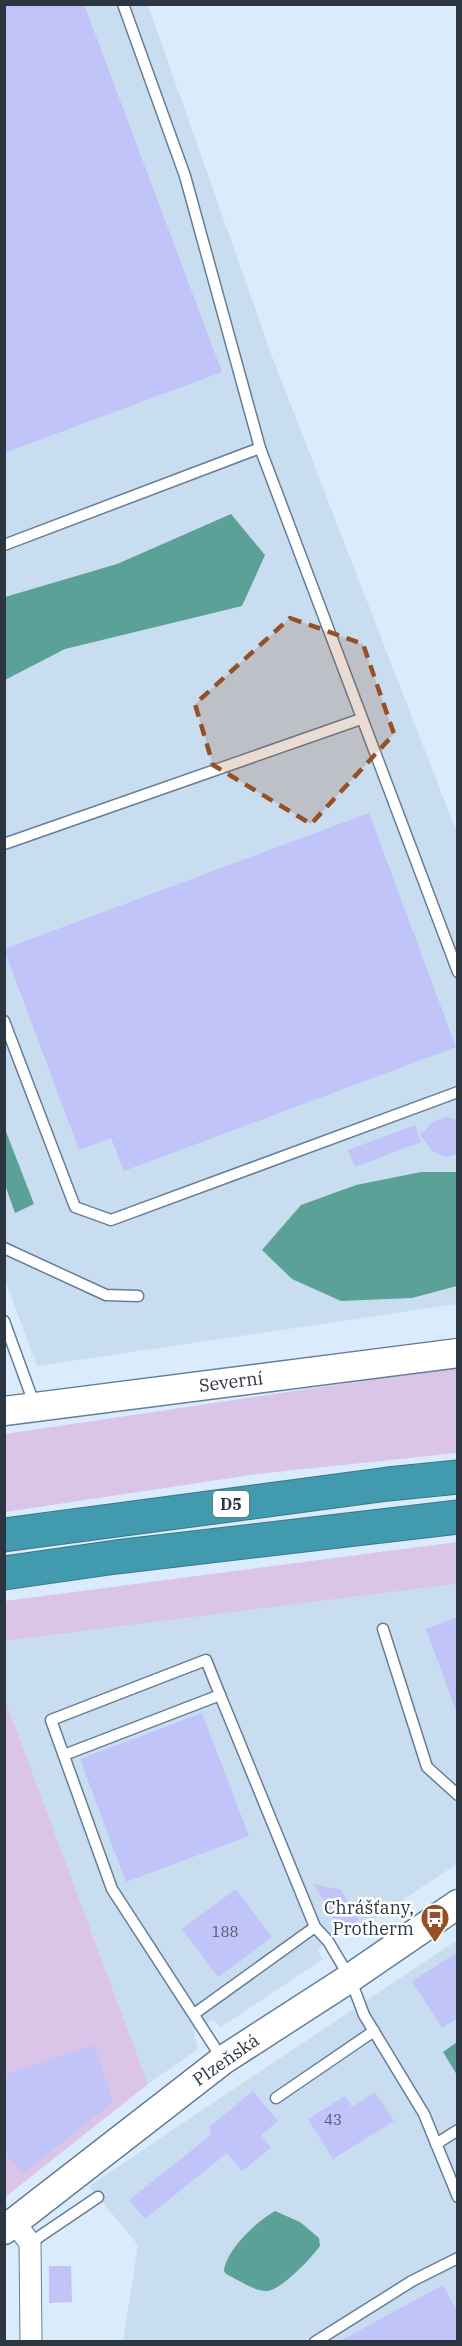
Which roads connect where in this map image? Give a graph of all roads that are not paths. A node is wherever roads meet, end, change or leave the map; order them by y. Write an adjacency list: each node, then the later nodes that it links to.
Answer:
1 (123, 4): 2 (lane)
2 (260, 448): 3 (lane); 4 (lane)
3 (4, 544)
4 (361, 719): 5 (lane); 6 (lane)
5 (4, 844)
6 (458, 972)
7 (4, 1021): 8 (lane)
8 (458, 1092)
9 (4, 1248): 10 (lane)
10 (138, 1296)
11 (4, 1321): 13 (lane)
12 (458, 1353): 13 (main road, Severní)
13 (36, 1406): 14 (main road, Severní)
14 (4, 1411)
15 (458, 1478): 17 (highway, D5)
16 (458, 1517): 18 (highway, D5)
17 (4, 1535)
18 (4, 1573)
19 (383, 1629): 22 (lane)
20 (220, 1695): 21 (lane); 21 (lane); 24 (lane)
21 (64, 1755): 26 (lane)
22 (458, 1795)
23 (458, 1904): 25 (main road, Plzeňská)
24 (315, 1927): 25 (lane); 26 (lane)
25 (350, 1978): 27 (lane); 28 (main road, Plzeňská)
26 (194, 2014): 28 (lane)
27 (374, 2031): 29 (lane); 31 (lane)
28 (223, 2060): 34 (main road, Plzeňská)
29 (276, 2098)
30 (458, 2130): 31 (lane)
31 (436, 2144): 33 (lane)
32 (98, 2197): 34 (lane)
33 (458, 2197)
34 (16, 2232): 36 (street)
35 (458, 2258): 37 (lane)
36 (31, 2342)
37 (315, 2342)

